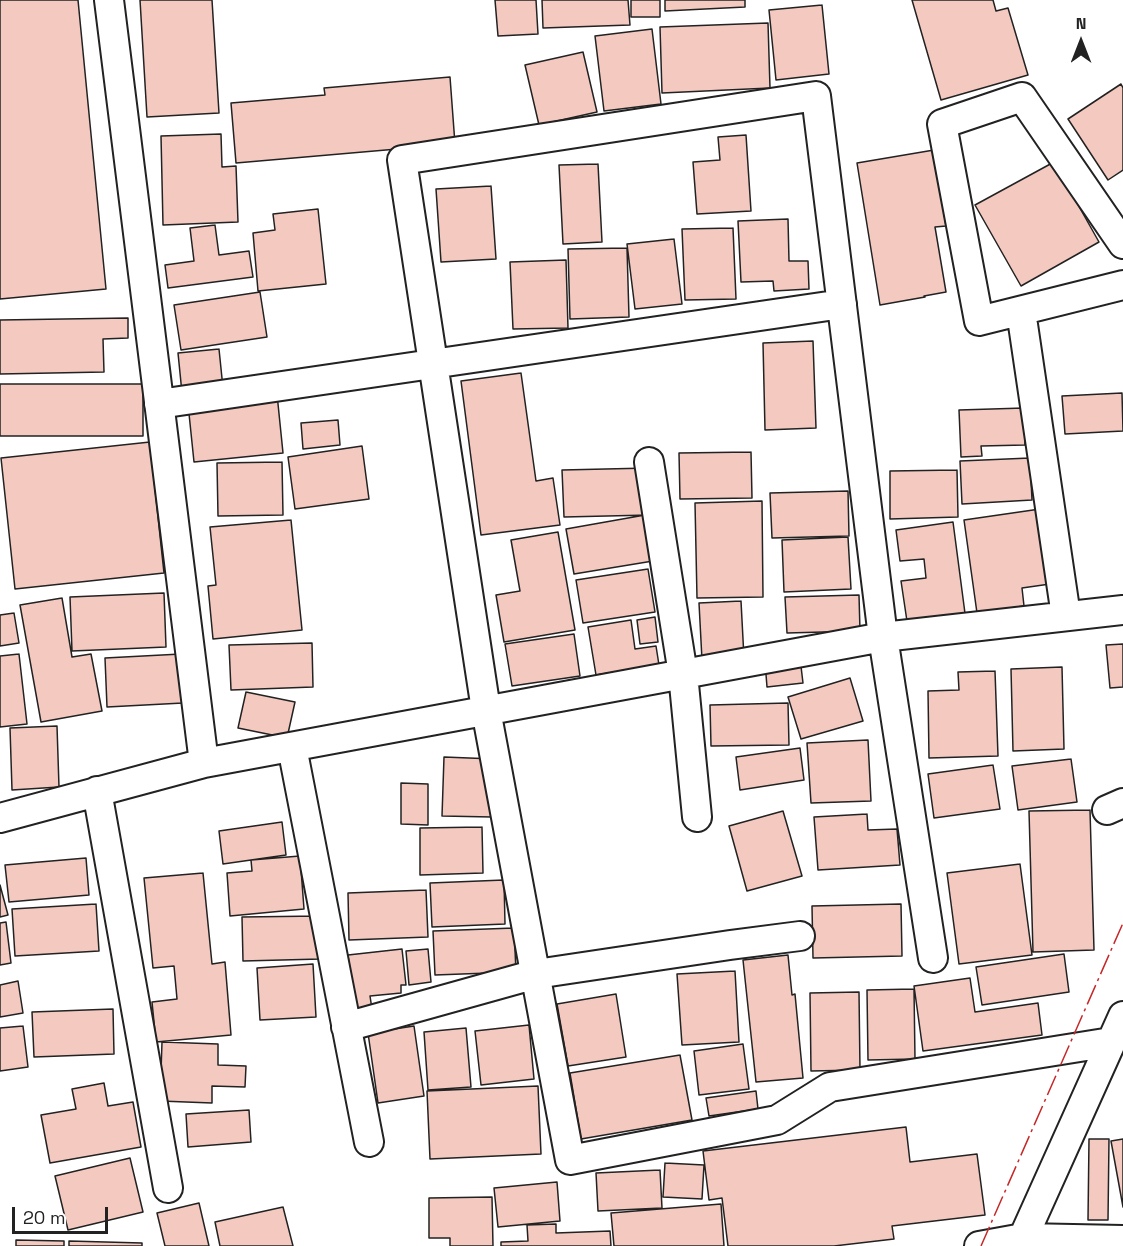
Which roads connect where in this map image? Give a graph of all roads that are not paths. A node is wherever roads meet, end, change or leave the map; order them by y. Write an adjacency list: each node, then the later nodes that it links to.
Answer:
1 (109, 0): 7 (street)
2 (1123, 244): 5 (street)
3 (1123, 285): 5 (street)
4 (842, 304): 6 (street); 6 (street); 11 (street)
5 (1021, 311): 10 (street)
6 (433, 363): 7 (street); 13 (street)
7 (159, 404): 15 (street)
8 (649, 462): 12 (street)
9 (1123, 610): 10 (street)
10 (1066, 616): 11 (street)
11 (883, 637): 12 (street); 20 (street)
12 (683, 674): 13 (street); 17 (street)
13 (486, 710): 14 (street); 21 (street)
14 (292, 747): 15 (street); 23 (street)
15 (204, 763): 16 (street)
16 (97, 791): 18 (street); 26 (street)
17 (697, 817)
18 (0, 818)
19 (800, 936): 21 (street)
20 (933, 958)
21 (536, 974): 23 (street); 24 (street)
22 (1123, 1016): 24 (street)
23 (346, 1027): 25 (street)
24 (1111, 1042): 28 (street)
25 (369, 1142)
26 (168, 1188)
27 (1123, 1240): 28 (street)
28 (1022, 1242): 29 (street)
29 (979, 1246)

